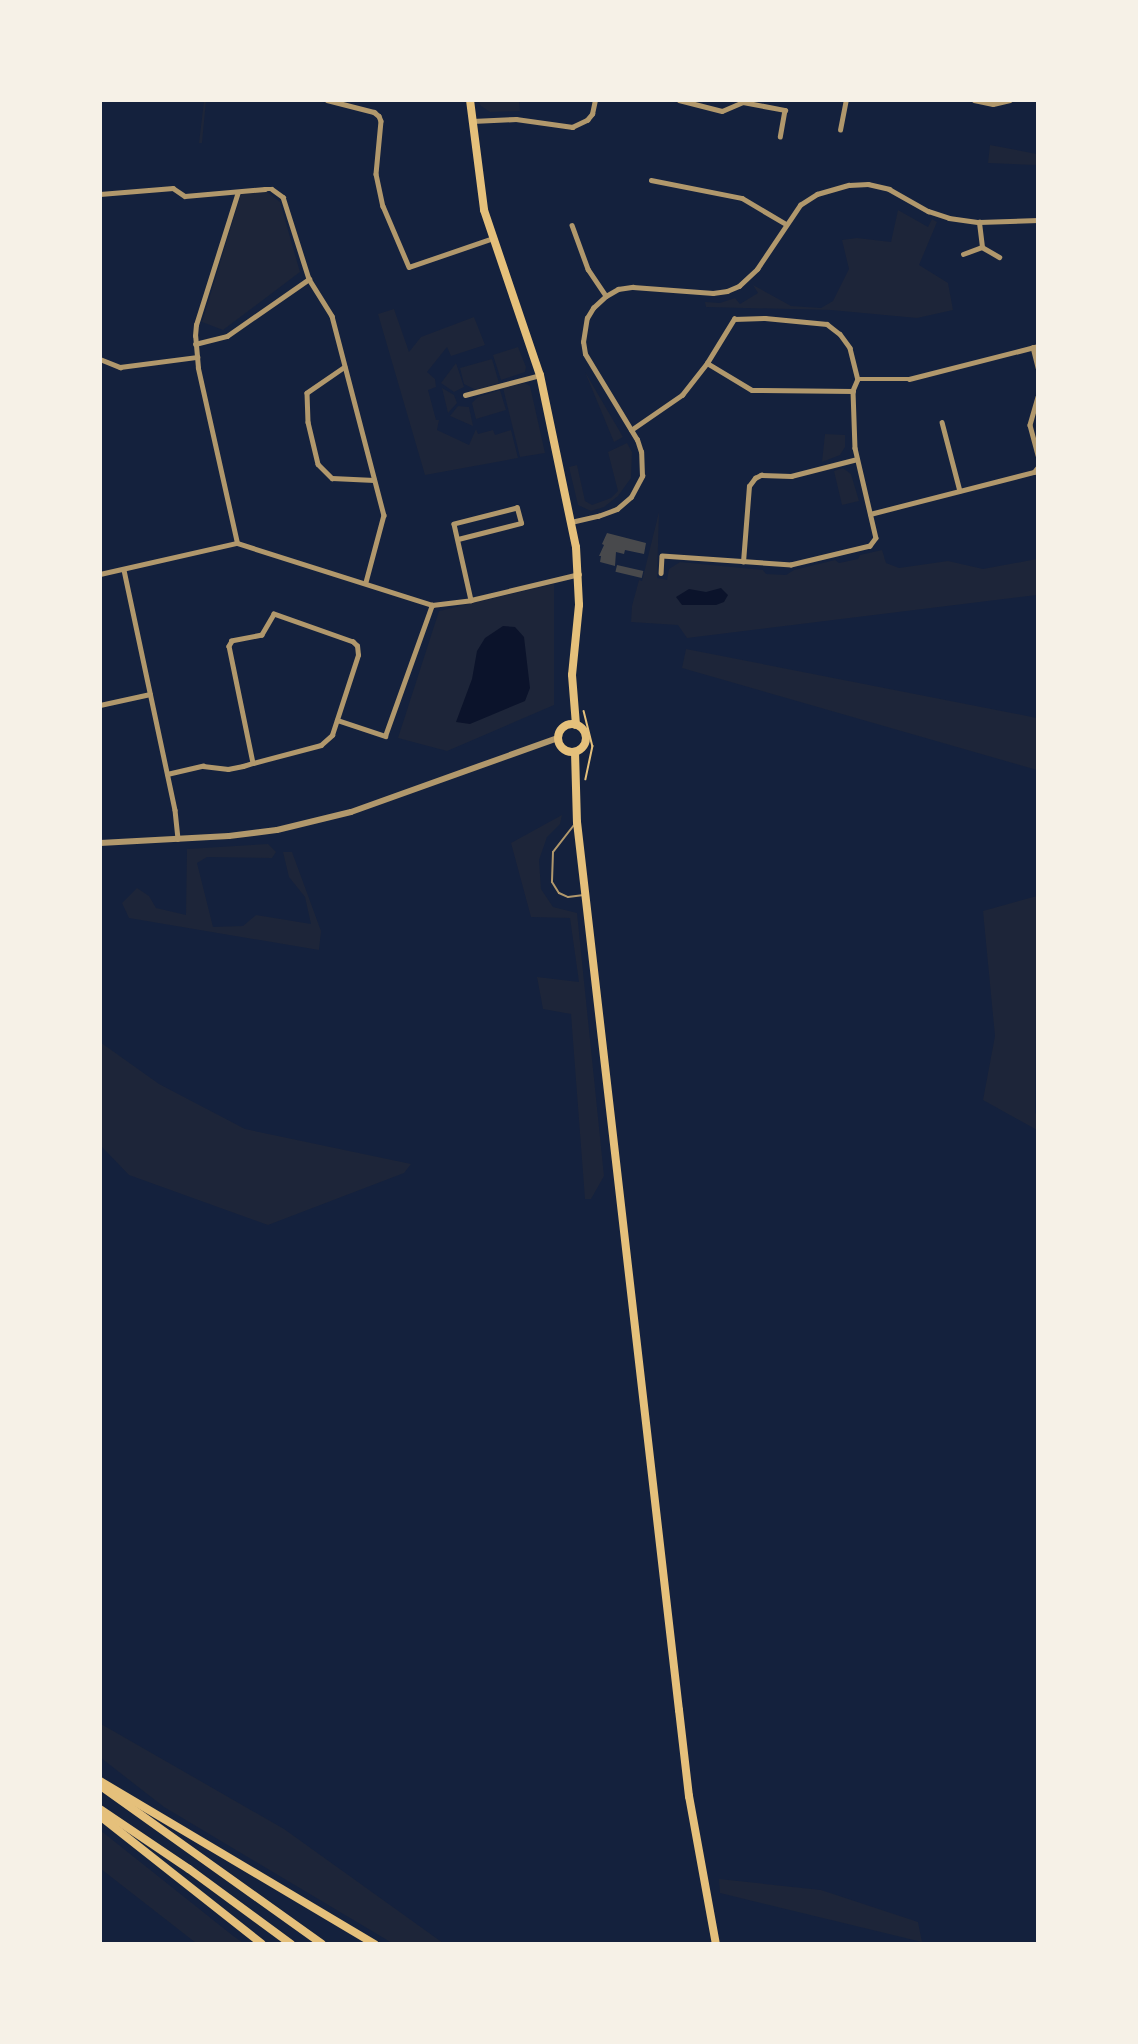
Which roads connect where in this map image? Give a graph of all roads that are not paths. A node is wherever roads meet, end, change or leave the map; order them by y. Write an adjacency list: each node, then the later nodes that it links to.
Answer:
1 (327, 100): 20 (street)
2 (470, 100): 10 (main road)
3 (595, 100): 10 (street)
4 (679, 100): 9 (street)
5 (846, 100): 11 (street)
6 (974, 100): 7 (street)
7 (1010, 100)
8 (787, 102): 9 (street)
9 (786, 110): 12 (street)
10 (472, 121): 20 (main road)
11 (840, 130)
12 (780, 137)
13 (651, 180): 18 (street)
14 (238, 192): 15 (street); 24 (street); 26 (street)
15 (100, 194)
16 (1038, 220): 17 (street)
17 (979, 222): 18 (street); 21 (street)
18 (786, 224): 25 (street)
19 (572, 225): 25 (street)
20 (493, 238): 33 (main road)
21 (982, 246): 22 (street); 23 (street)
22 (963, 254)
23 (999, 256)
24 (309, 279): 26 (street); 31 (street)
25 (606, 296): 39 (street)
26 (195, 344): 28 (street)
27 (1035, 346): 32 (street); 34 (street)
28 (196, 357): 29 (street); 48 (street)
29 (100, 359)
30 (707, 363): 34 (street); 35 (street); 39 (street)
31 (345, 367): 43 (street); 43 (street)
32 (1038, 367)
33 (540, 375): 36 (street); 46 (main road)
34 (858, 379): 35 (street)
35 (853, 391): 41 (street)
36 (465, 395)
37 (1038, 397): 40 (street)
38 (942, 422): 44 (street)
39 (631, 430): 46 (street)
40 (1038, 455)
41 (857, 459): 45 (street); 49 (street)
42 (1038, 467): 44 (street)
43 (374, 480): 54 (street)
44 (960, 491): 45 (street)
45 (870, 514): 49 (street)
46 (571, 522): 53 (main road)
47 (458, 539): 47 (street); 55 (street)
48 (237, 543): 50 (street); 54 (street)
49 (743, 562): 51 (street)
50 (124, 570): 52 (street); 57 (street)
51 (661, 573)
52 (100, 574)
53 (579, 574): 55 (street); 60 (main road)
54 (366, 582): 56 (street)
55 (471, 600): 56 (street)
56 (432, 605): 59 (street)
57 (150, 694): 58 (street); 64 (street)
58 (100, 705)
59 (337, 720): 63 (street); 63 (street)
60 (576, 725): 61 (main road); 62 (main road)
61 (558, 738): 62 (main road); 66 (street)
62 (575, 752): 65 (main road)
63 (253, 764): 64 (street)
64 (167, 774): 66 (street)
65 (578, 822): 68 (main road); 68 (lane)
66 (178, 839): 67 (street)
67 (100, 843)
68 (586, 895): 77 (main road)
69 (100, 1781): 76 (main road)
70 (100, 1786): 75 (main road)
71 (100, 1809): 74 (main road)
72 (100, 1816): 73 (main road)
73 (262, 1944)
74 (291, 1944)
75 (322, 1944)
76 (375, 1944)
77 (716, 1944)

